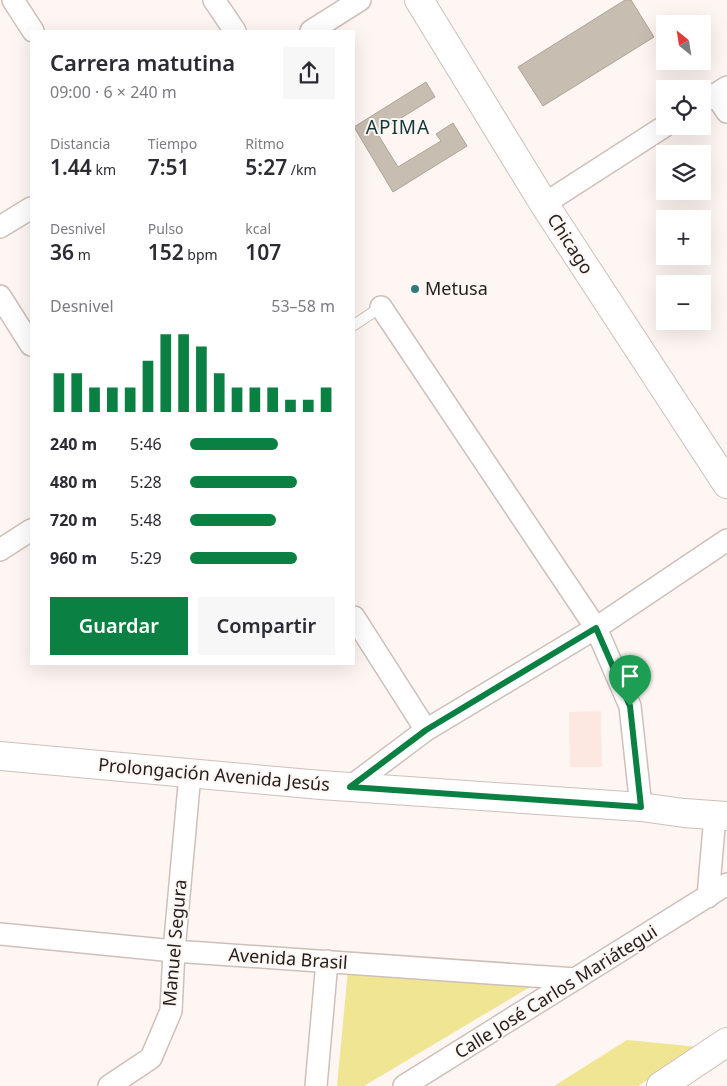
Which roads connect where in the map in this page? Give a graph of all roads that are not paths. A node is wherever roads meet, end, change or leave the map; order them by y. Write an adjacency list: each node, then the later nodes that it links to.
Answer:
1 (13, 0): 5 (street)
2 (214, 0): 6 (street)
3 (360, 0): 7 (street)
4 (419, 0): 11 (main road, Chicago)
5 (33, 30)
6 (234, 30)
7 (313, 30)
8 (715, 95): 9 (street)
9 (727, 112)
10 (656, 132): 11 (street)
11 (544, 204): 18 (main road, Chicago)
12 (30, 209): 13 (street)
13 (0, 227)
14 (0, 296): 17 (street)
15 (381, 307): 16 (lane); 24 (street)
16 (355, 324)
17 (30, 343)
18 (727, 484)
19 (30, 531): 21 (street)
20 (727, 540): 24 (street)
21 (2, 548): 22 (street)
22 (30, 549)
23 (355, 619): 25 (street)
24 (596, 628): 25 (street); 29 (street)
25 (426, 730): 28 (street)
26 (0, 756): 27 (main road, Prolongación Avenida Jesús)
27 (190, 774): 28 (main road, Prolongación Avenida Jesús); 34 (street, Manuel Segura)
28 (350, 787): 29 (main road, Prolongación Avenida Jesús)
29 (641, 807): 30 (main road, Prolongación Avenida Jesús)
30 (721, 816): 32 (street)
31 (727, 884): 32 (street, Calle José Carlos Mariátegui)
32 (708, 897): 36 (street, Calle José Carlos Mariátegui)
33 (0, 934): 34 (street, Avenida Brasil)
34 (174, 951): 35 (street, Avenida Brasil); 38 (street, Manuel Segura)
35 (327, 961): 36 (street, Avenida Brasil); 39 (street)
36 (576, 979): 40 (street, Calle José Carlos Mariátegui)
37 (727, 1042): 41 (main road)
38 (109, 1086)
39 (316, 1086)
40 (404, 1086)
41 (661, 1086)

